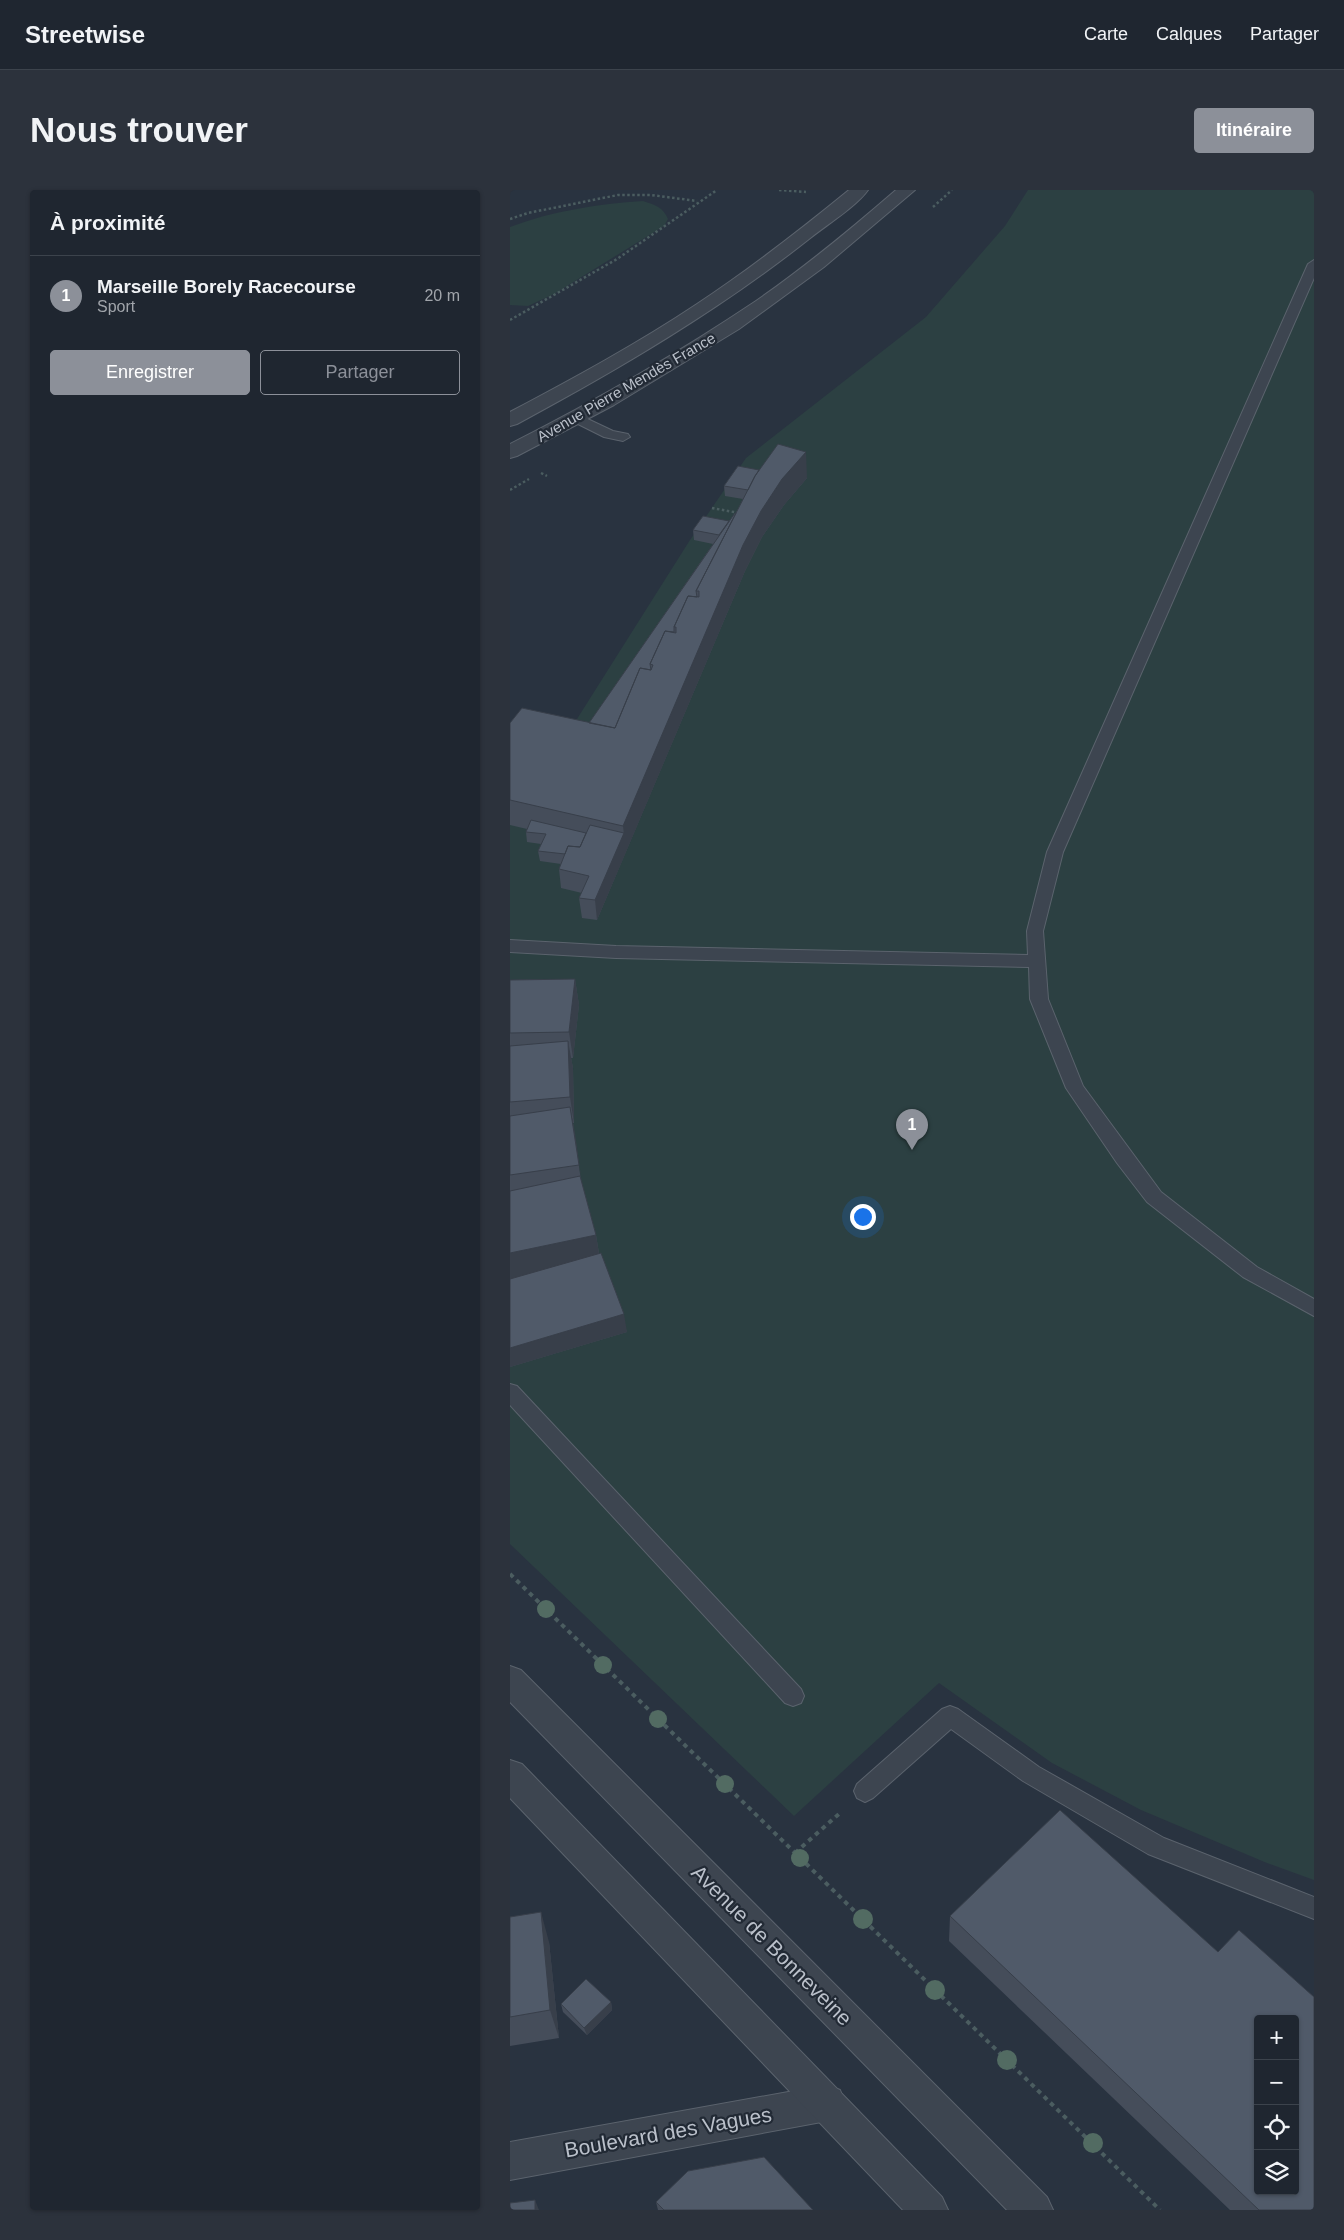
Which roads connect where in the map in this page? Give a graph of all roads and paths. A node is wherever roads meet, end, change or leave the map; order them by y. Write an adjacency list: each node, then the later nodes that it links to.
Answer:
1 (717, 190): 6 (path)
2 (779, 190): 5 (path)
3 (859, 190): 11 (street, Avenue Pierre Mendès France)
4 (906, 190): 10 (street, Avenue Pierre Mendès France)
5 (810, 192)
6 (698, 201): 7 (path); 9 (path)
7 (510, 219)
8 (1314, 264): 19 (lane)
9 (510, 320)
10 (577, 418): 12 (lane); 13 (street, Avenue Pierre Mendès France)
11 (510, 420)
12 (623, 437)
13 (510, 452)
14 (541, 473): 15 (path)
15 (547, 476)
16 (712, 508): 17 (path)
17 (740, 513)
18 (510, 946): 19 (lane)
19 (1036, 962): 20 (lane)
20 (1314, 1308)
21 (510, 1392): 24 (lane)
22 (510, 1574): 32 (path)
23 (510, 1680): 31 (street, Avenue de Bonneveine)
24 (793, 1696)
25 (510, 1774): 28 (street)
26 (865, 1791): 27 (lane)
27 (1314, 1908)
28 (827, 2104): 29 (street, Boulevard des Vagues); 30 (street)
29 (510, 2161)
30 (929, 2210)
31 (1034, 2210)
32 (1160, 2210)

